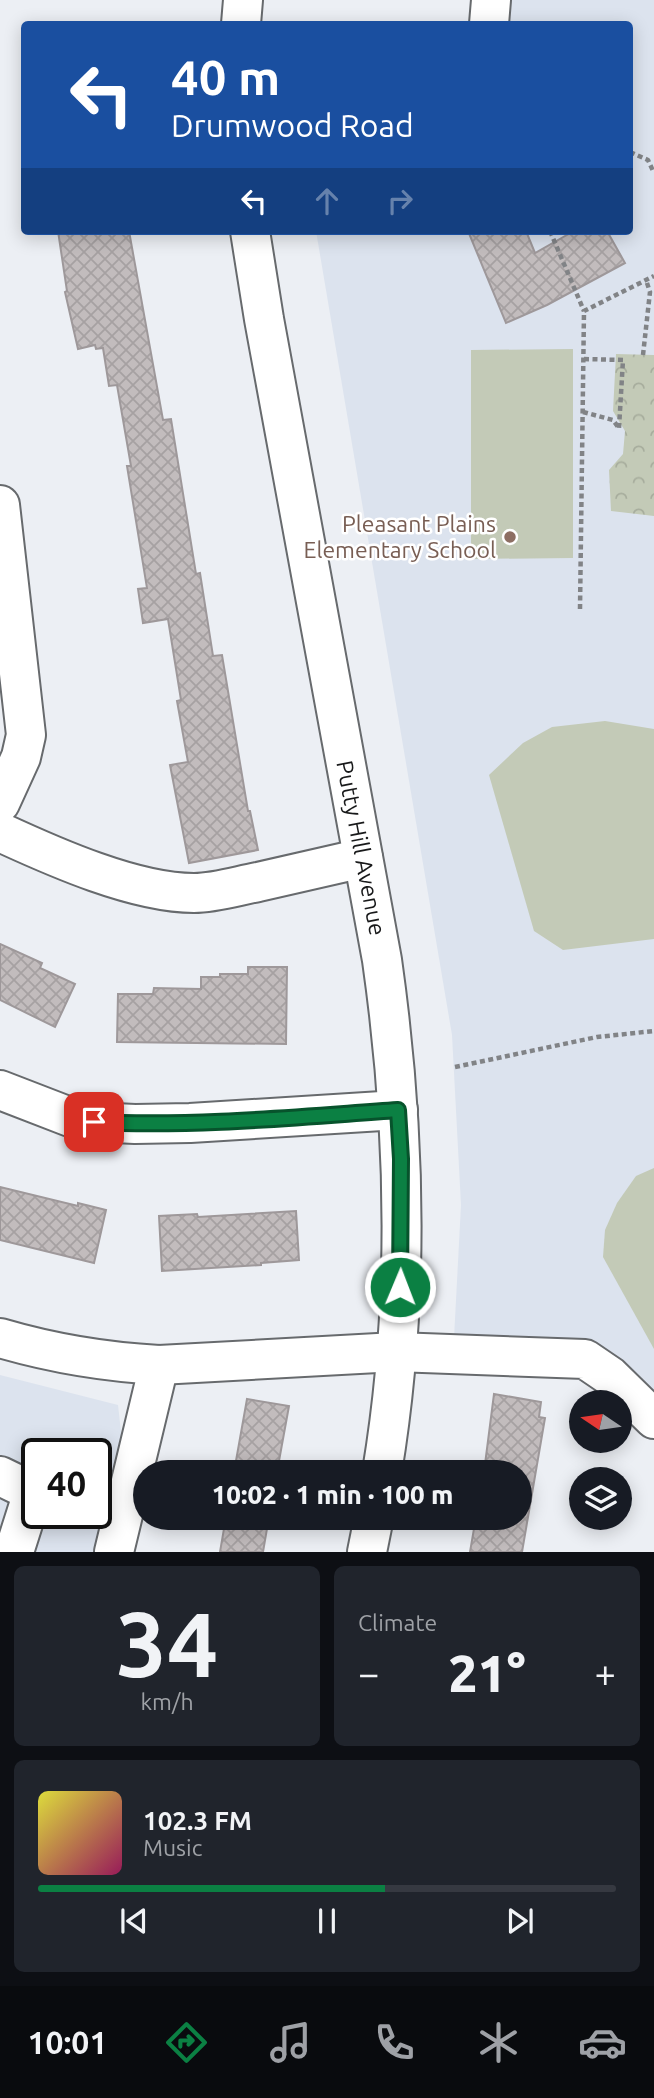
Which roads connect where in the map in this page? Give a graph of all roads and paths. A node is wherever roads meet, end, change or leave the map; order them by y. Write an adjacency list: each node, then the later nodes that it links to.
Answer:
1 (243, 0): 3 (street)
2 (491, 0): 4 (street)
3 (241, 21)
4 (489, 21)
5 (633, 153): 6 (path)
6 (654, 173)
7 (251, 235): 19 (street, Putty Hill Avenue)
8 (552, 235): 11 (path)
9 (654, 276): 10 (path)
10 (646, 280): 11 (path); 12 (path)
11 (584, 311): 13 (path)
12 (643, 355)
13 (584, 359): 14 (path); 14 (path)
14 (583, 412): 16 (path)
15 (0, 505): 17 (street)
16 (580, 610)
17 (0, 803)
18 (0, 832): 19 (street)
19 (363, 858): 23 (street, Putty Hill Avenue)
20 (654, 1031): 21 (path)
21 (455, 1067)
22 (0, 1090): 23 (street)
23 (398, 1110): 25 (street, Putty Hill Avenue)
24 (0, 1338): 26 (street)
25 (396, 1352): 26 (street); 27 (street); 28 (street, Putty Hill Avenue)
26 (159, 1365): 32 (street)
27 (654, 1419)
28 (383, 1460)
29 (0, 1476): 31 (street)
30 (371, 1530): 33 (street)
31 (14, 1552)
32 (114, 1552)
33 (367, 1552)

